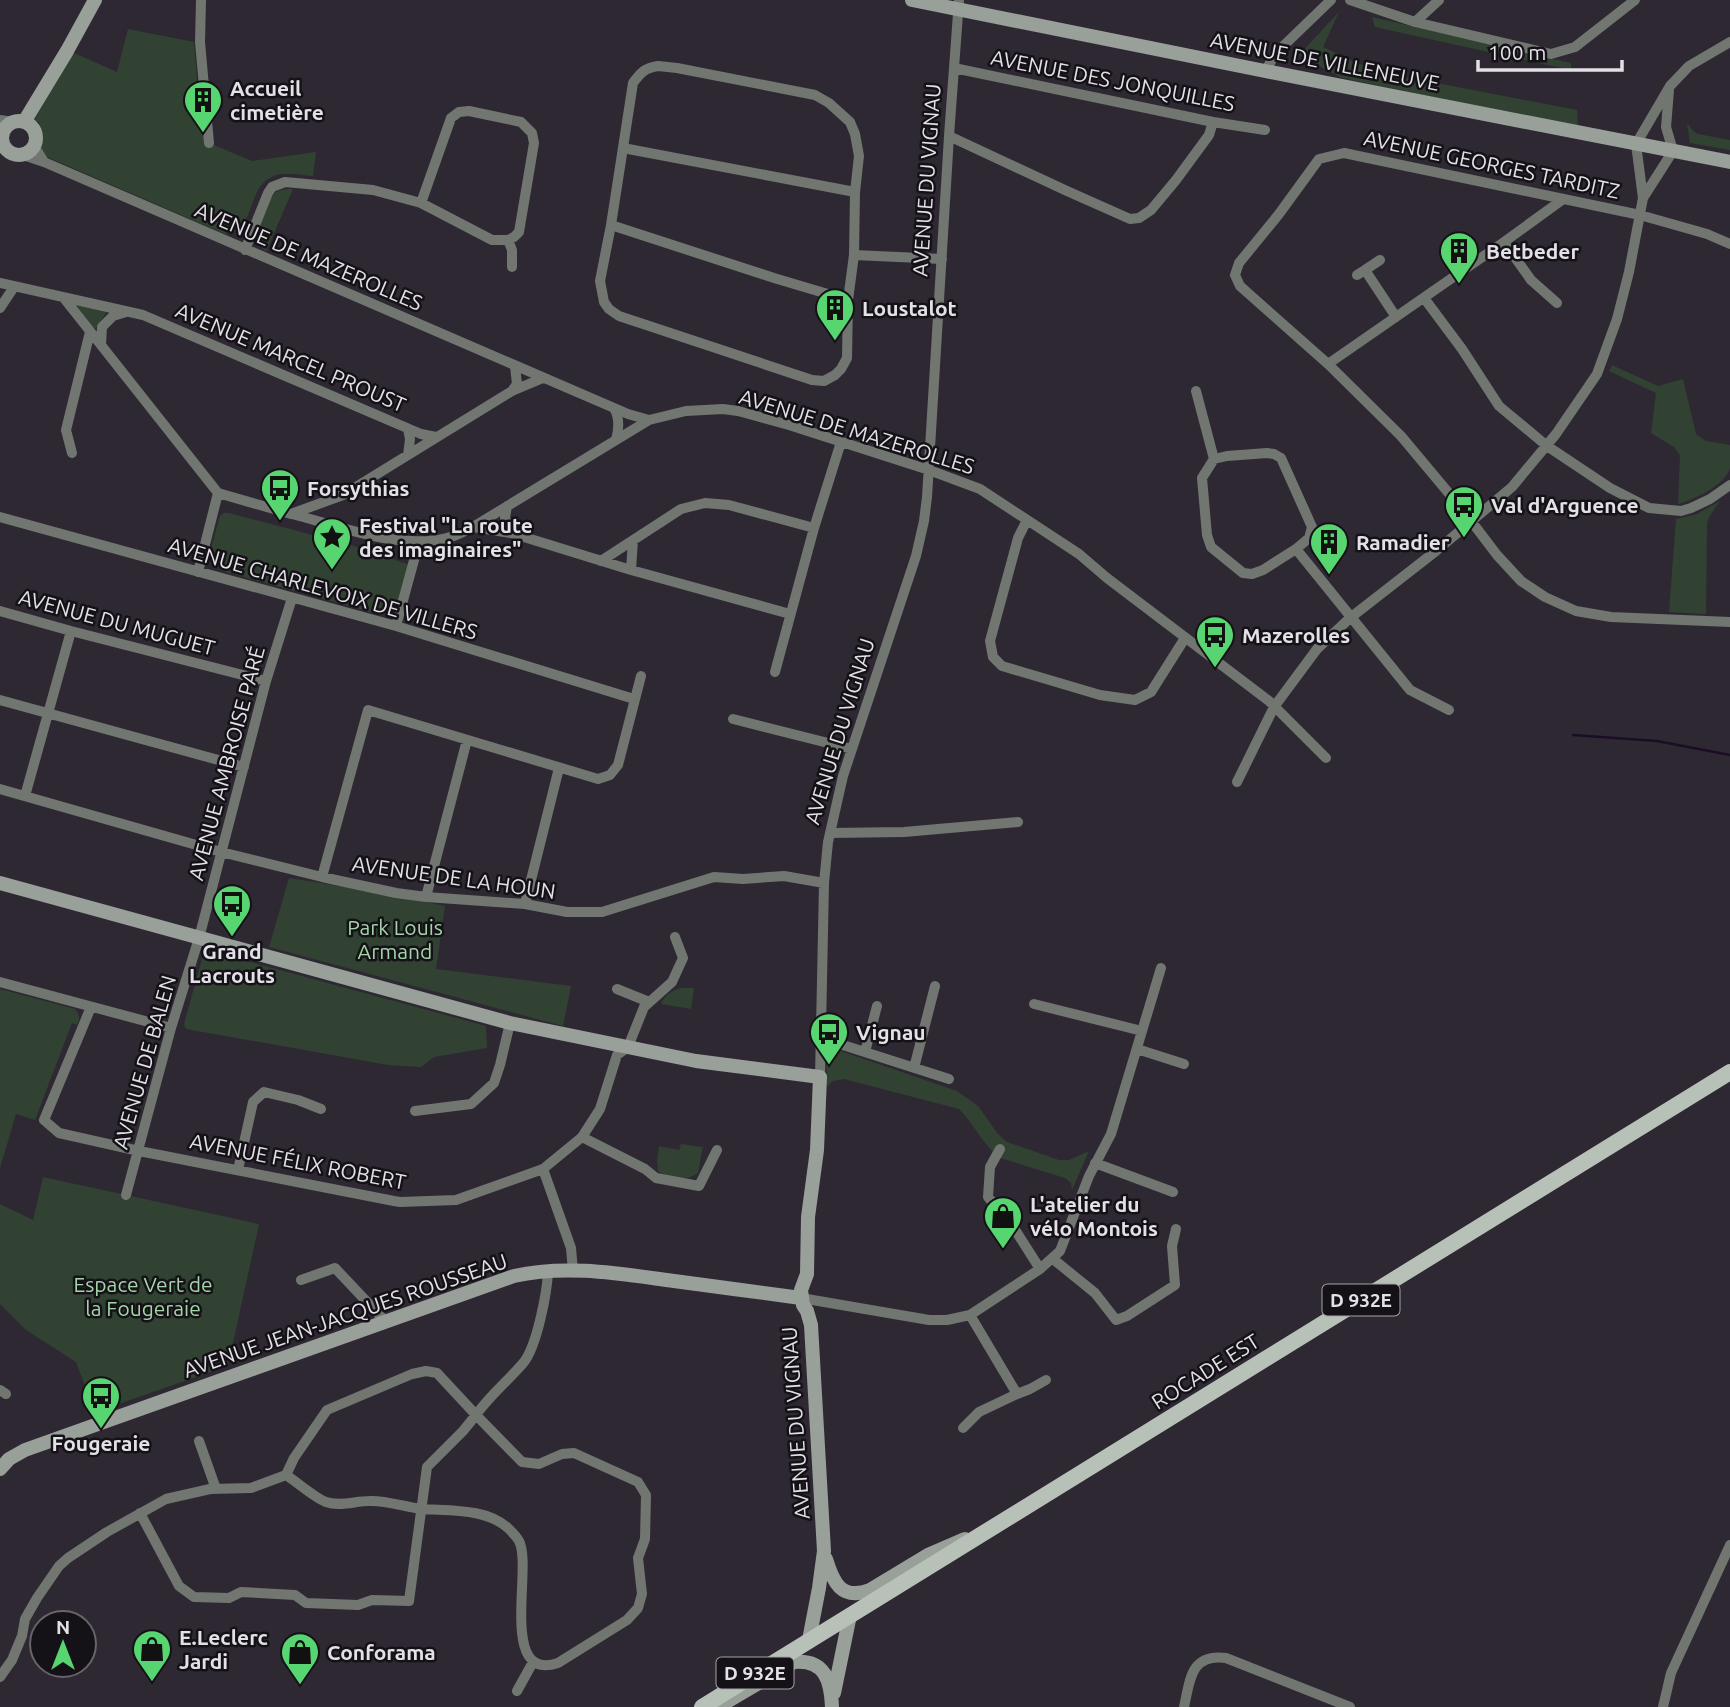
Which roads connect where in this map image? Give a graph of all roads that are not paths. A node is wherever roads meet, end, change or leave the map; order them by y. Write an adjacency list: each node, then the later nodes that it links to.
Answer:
1 (95, 0): 14 (street)
2 (201, 0): 20 (street)
3 (912, 0): 8 (street, AVENUE DE VILLENEUVE)
4 (1331, 0): 12 (street)
5 (1350, 0): 9 (street)
6 (1439, 0): 9 (street)
7 (1635, 0): 9 (street)
8 (958, 5): 11 (street, AVENUE DU VIGNAU); 12 (street, AVENUE DE VILLENEUVE)
9 (1415, 22)
10 (1730, 42): 13 (street)
11 (954, 68): 15 (street, AVENUE DES JONQUILLES); 19 (street, AVENUE DU VIGNAU)
12 (1265, 71): 21 (street, AVENUE DE VILLENEUVE)
13 (1670, 86): 16 (street); 17 (street)
14 (13, 121): 22 (street); 24 (street)
15 (1213, 122): 18 (street, AVENUE DES JONQUILLES); 19 (street)
16 (1647, 124): 17 (street); 21 (street)
17 (1667, 127): 25 (street)
18 (1265, 130)
19 (949, 136): 40 (street, AVENUE DU VIGNAU)
20 (209, 143)
21 (1636, 144): 25 (street, AVENUE DE VILLENEUVE); 27 (street)
22 (2, 146): 24 (street)
23 (623, 148): 29 (street); 29 (street); 34 (street)
24 (29, 150): 38 (street, AVENUE DE MAZEROLLES)
25 (1673, 151): 26 (street, AVENUE DE VILLENEUVE); 28 (street)
26 (1730, 162)
27 (1640, 167): 28 (street); 30 (street)
28 (1660, 170): 30 (street)
29 (855, 192): 39 (street)
30 (1643, 198): 33 (street)
31 (1562, 200): 33 (street, AVENUE GEORGES TARDITZ); 36 (street); 54 (street, AVENUE GEORGES TARDITZ)
32 (421, 203): 35 (street); 35 (street); 38 (street)
33 (1640, 215): 37 (street, AVENUE GEORGES TARDITZ); 65 (street)
34 (611, 225): 47 (street); 47 (street)
35 (508, 240): 42 (street)
36 (1504, 242): 46 (street); 48 (street)
37 (1730, 244)
38 (244, 250): 55 (street, AVENUE DE MAZEROLLES)
39 (854, 255): 40 (street); 47 (street)
40 (942, 259): 69 (street, AVENUE DU VIGNAU)
41 (1380, 260): 51 (street)
42 (512, 267)
43 (0, 283): 44 (street, AVENUE MARCEL PROUST)
44 (15, 287): 45 (street, AVENUE MARCEL PROUST); 49 (street)
45 (63, 297): 50 (street, AVENUE MARCEL PROUST); 52 (street)
46 (1424, 298): 51 (street); 65 (street)
47 (848, 300)
48 (1556, 303)
49 (0, 309)
50 (130, 311): 53 (street); 61 (street, AVENUE MARCEL PROUST)
51 (1396, 317): 54 (street)
52 (90, 332): 53 (street); 66 (street)
53 (101, 345): 71 (street)
54 (1328, 364): 76 (street, AVENUE GEORGES TARDITZ)
55 (515, 366): 56 (street, AVENUE DE MAZEROLLES); 57 (street)
56 (543, 378): 57 (street); 59 (street, AVENUE DE MAZEROLLES)
57 (512, 391): 62 (street)
58 (1196, 391): 68 (street)
59 (614, 408): 60 (street, AVENUE DE MAZEROLLES); 63 (street)
60 (649, 420): 63 (street); 64 (street, AVENUE DE MAZEROLLES)
61 (408, 429): 62 (street, AVENUE MARCEL PROUST); 67 (street)
62 (436, 437): 67 (street)
63 (616, 440): 72 (street)
64 (841, 442): 69 (street, AVENUE DE MAZEROLLES); 78 (street)
65 (1547, 446): 70 (street); 76 (street)
66 (72, 453)
67 (408, 455): 73 (street)
68 (1214, 459): 82 (street); 82 (street)
69 (929, 470): 75 (street, AVENUE DE MAZEROLLES); 104 (street, AVENUE DU VIGNAU)
70 (1730, 485)
71 (218, 493): 73 (street); 85 (street)
72 (507, 506): 77 (street); 79 (street)
73 (291, 514): 81 (street)
74 (0, 517): 85 (street, AVENUE CHARLEVOIX DE VILLERS)
75 (1027, 520): 93 (street, AVENUE DE MAZEROLLES); 93 (street)
76 (1472, 521): 89 (street); 90 (street, AVENUE GEORGES TARDITZ)
77 (473, 527): 79 (street); 81 (street)
78 (814, 528): 80 (street); 88 (street)
79 (511, 533): 83 (street)
80 (633, 541): 83 (street); 84 (street)
81 (419, 542): 91 (street)
82 (1296, 549): 89 (street)
83 (601, 561): 84 (street)
84 (631, 570): 88 (street)
85 (198, 572): 86 (street, AVENUE CHARLEVOIX DE VILLERS)
86 (292, 598): 91 (street, AVENUE CHARLEVOIX DE VILLERS); 96 (street, AVENUE AMBROISE PARÉ)
87 (0, 611): 92 (street, AVENUE DU MUGUET)
88 (790, 614): 94 (street)
89 (1350, 618): 99 (street); 100 (street)
90 (1730, 622)
91 (396, 626): 97 (street, AVENUE CHARLEVOIX DE VILLERS)
92 (71, 631): 96 (street, AVENUE DU MUGUET); 101 (street)
93 (1185, 638): 99 (street, AVENUE DE MAZEROLLES)
94 (775, 672)
95 (641, 676): 97 (street)
96 (266, 681): 106 (street, AVENUE AMBROISE PARÉ)
97 (634, 699): 107 (street)
98 (0, 701): 101 (street)
99 (1274, 707): 105 (street, AVENUE DE MAZEROLLES); 108 (street)
100 (1449, 710)
101 (48, 714): 106 (street); 110 (street)
102 (733, 719): 104 (street)
103 (467, 740): 107 (street); 114 (street); 117 (street)
104 (852, 748): 112 (street, AVENUE DU VIGNAU)
105 (1326, 758)
106 (244, 767): 113 (street, AVENUE AMBROISE PARÉ)
107 (559, 768): 118 (street)
108 (1237, 782)
109 (0, 789): 110 (street, AVENUE DE LA HOUN)
110 (25, 796): 113 (street, AVENUE DE LA HOUN)
111 (1018, 822): 112 (street)
112 (830, 833): 116 (street, AVENUE DU VIGNAU)
113 (221, 852): 114 (street, AVENUE DE LA HOUN); 120 (street, AVENUE AMBROISE PARÉ)
114 (322, 877): 117 (street, AVENUE DE LA HOUN)
115 (0, 883): 120 (street)
116 (824, 883): 118 (street, AVENUE DE LA HOUN); 132 (street, AVENUE DU VIGNAU)
117 (426, 897): 118 (street, AVENUE DE LA HOUN)
118 (525, 904)
119 (675, 937): 125 (street, AVENUE FÉLIX ROBERT)
120 (199, 938): 129 (street); 130 (street, AVENUE DE BALEN)
121 (1161, 968): 131 (street)
122 (0, 982): 128 (street)
123 (935, 986): 137 (street)
124 (617, 989): 125 (street)
125 (649, 1002): 133 (street, AVENUE FÉLIX ROBERT)
126 (1034, 1004): 131 (street)
127 (877, 1006): 135 (street)
128 (91, 1007): 130 (street); 146 (street, AVENUE FÉLIX ROBERT)
129 (510, 1023): 133 (street); 142 (street)
130 (171, 1028): 146 (street, AVENUE DE BALEN)
131 (1142, 1031): 134 (street)
132 (821, 1038): 135 (street); 139 (street, AVENUE DU VIGNAU)
133 (628, 1047): 139 (street); 143 (street, AVENUE FÉLIX ROBERT)
134 (1137, 1049): 136 (street); 147 (street)
135 (865, 1052): 137 (street)
136 (1184, 1064)
137 (914, 1068): 140 (street)
138 (1730, 1072): 171 (main road, ROCADE EST / D 932E)
139 (820, 1077): 158 (street, AVENUE DU VIGNAU)
140 (949, 1079)
141 (321, 1109): 149 (street)
142 (415, 1111)
143 (582, 1137): 145 (street); 148 (street, AVENUE FÉLIX ROBERT)
144 (1000, 1149): 154 (street)
145 (717, 1150)
146 (139, 1151): 149 (street, AVENUE FÉLIX ROBERT); 151 (street, AVENUE DE BALEN)
147 (1095, 1163): 150 (street); 153 (street)
148 (543, 1169): 149 (street, AVENUE FÉLIX ROBERT); 155 (street)
149 (238, 1170)
150 (1173, 1192)
151 (126, 1195)
152 (1176, 1229): 153 (street)
153 (1053, 1259): 154 (street)
154 (1040, 1269): 159 (street)
155 (573, 1271): 156 (street, AVENUE JEAN-JACQUES ROUSSEAU); 158 (street, AVENUE JEAN-JACQUES ROUSSEAU)
156 (548, 1272): 160 (street, AVENUE JEAN-JACQUES ROUSSEAU); 163 (street)
157 (301, 1280): 160 (street)
158 (801, 1298): 159 (street); 173 (street, AVENUE DU VIGNAU)
159 (970, 1315): 162 (street)
160 (386, 1322): 166 (street, AVENUE JEAN-JACQUES ROUSSEAU)
161 (1046, 1380): 162 (street)
162 (1017, 1394): 164 (street)
163 (476, 1415): 167 (street); 169 (street); 176 (street)
164 (963, 1428)
165 (199, 1441): 168 (street)
166 (0, 1469)
167 (286, 1475): 168 (street); 169 (street)
168 (216, 1489): 170 (street)
169 (422, 1509): 170 (street); 176 (street)
170 (139, 1514): 177 (street)
171 (992, 1527): 173 (street); 174 (main road, ROCADE EST / D 932E)
172 (1730, 1545): 184 (street)
173 (824, 1551): 175 (street)
174 (850, 1615): 175 (main road, ROCADE EST / D 932E); 179 (street)
175 (809, 1640): 180 (main road, ROCADE EST / D 932E)
176 (533, 1662): 178 (street)
177 (0, 1677)
178 (517, 1691)
179 (832, 1704): 181 (street)
180 (702, 1707)
181 (718, 1707)
182 (1184, 1707): 183 (street)
183 (1350, 1707)
184 (1663, 1707)

